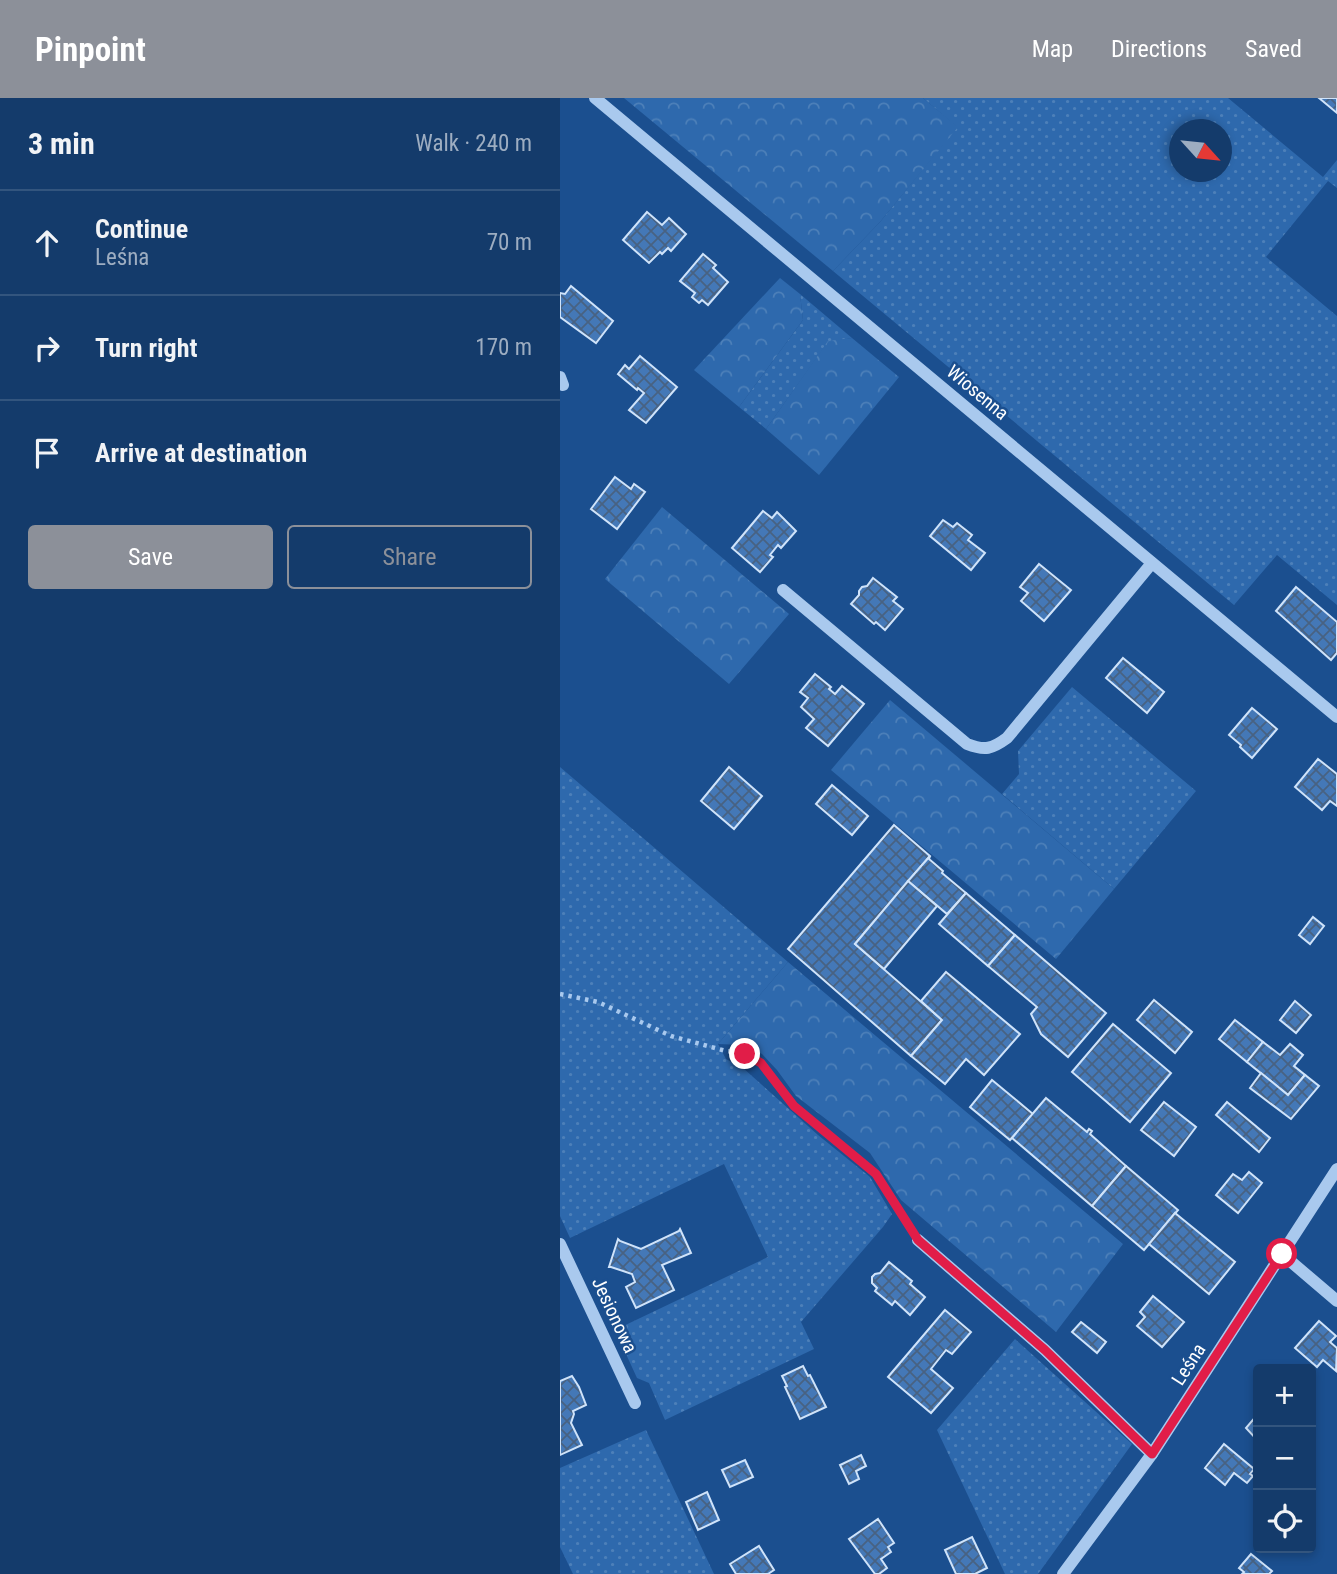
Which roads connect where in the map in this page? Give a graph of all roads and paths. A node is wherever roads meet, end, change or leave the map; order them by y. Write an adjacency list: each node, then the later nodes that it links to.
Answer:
1 (594, 98): 2 (street, Wiosenna)
2 (1152, 563): 3 (street); 4 (street, Wiosenna)
3 (783, 590)
4 (1337, 717)
5 (560, 994): 7 (path)
6 (1337, 1169): 9 (street, Leśna)
7 (918, 1240): 12 (street)
8 (560, 1244): 11 (street, Jesionowa)
9 (1282, 1254): 10 (street); 12 (street, Leśna)
10 (1337, 1301)
11 (635, 1403)
12 (1152, 1454): 13 (street, Leśna)
13 (1063, 1574)

